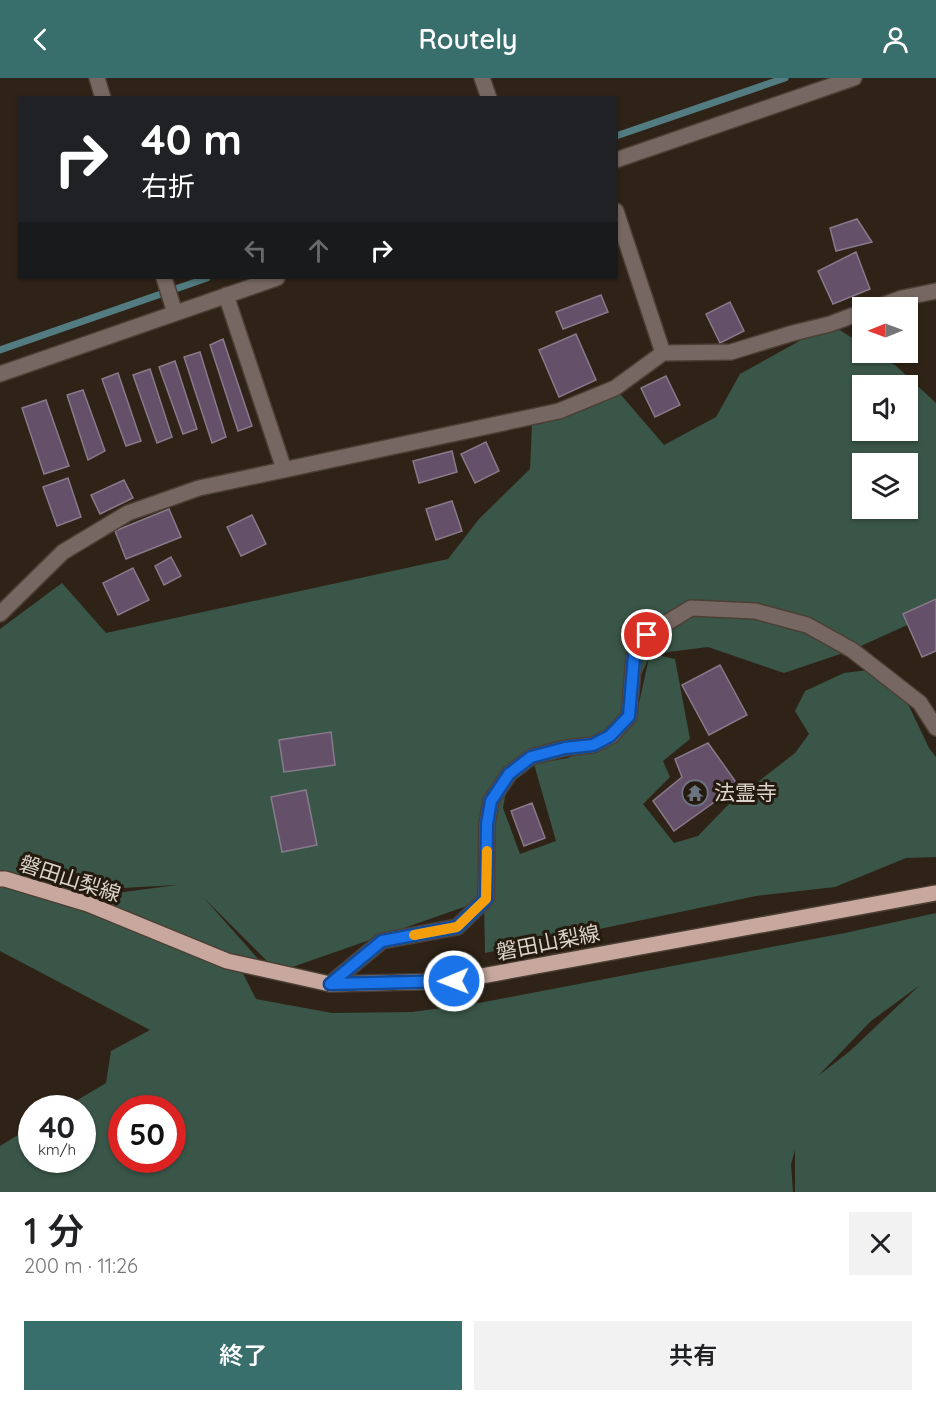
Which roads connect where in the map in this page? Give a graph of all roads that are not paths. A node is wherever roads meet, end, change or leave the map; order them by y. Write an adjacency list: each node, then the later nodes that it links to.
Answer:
1 (97, 78): 4 (street)
2 (482, 78): 5 (street)
3 (854, 78): 6 (street)
4 (102, 96)
5 (488, 96)
6 (618, 159)
7 (618, 217): 15 (street)
8 (164, 279): 13 (street)
9 (274, 279): 11 (street)
10 (936, 291): 12 (street)
11 (226, 295): 13 (street); 17 (street)
12 (907, 297)
13 (176, 313): 16 (street)
14 (852, 316): 15 (street)
15 (663, 353): 17 (street)
16 (0, 374)
17 (284, 469): 18 (street)
18 (0, 614)
19 (936, 728): 22 (street)
20 (0, 879): 22 (main road, 磐田山梨線)
21 (936, 892): 22 (main road, 磐田山梨線)
22 (330, 984)

